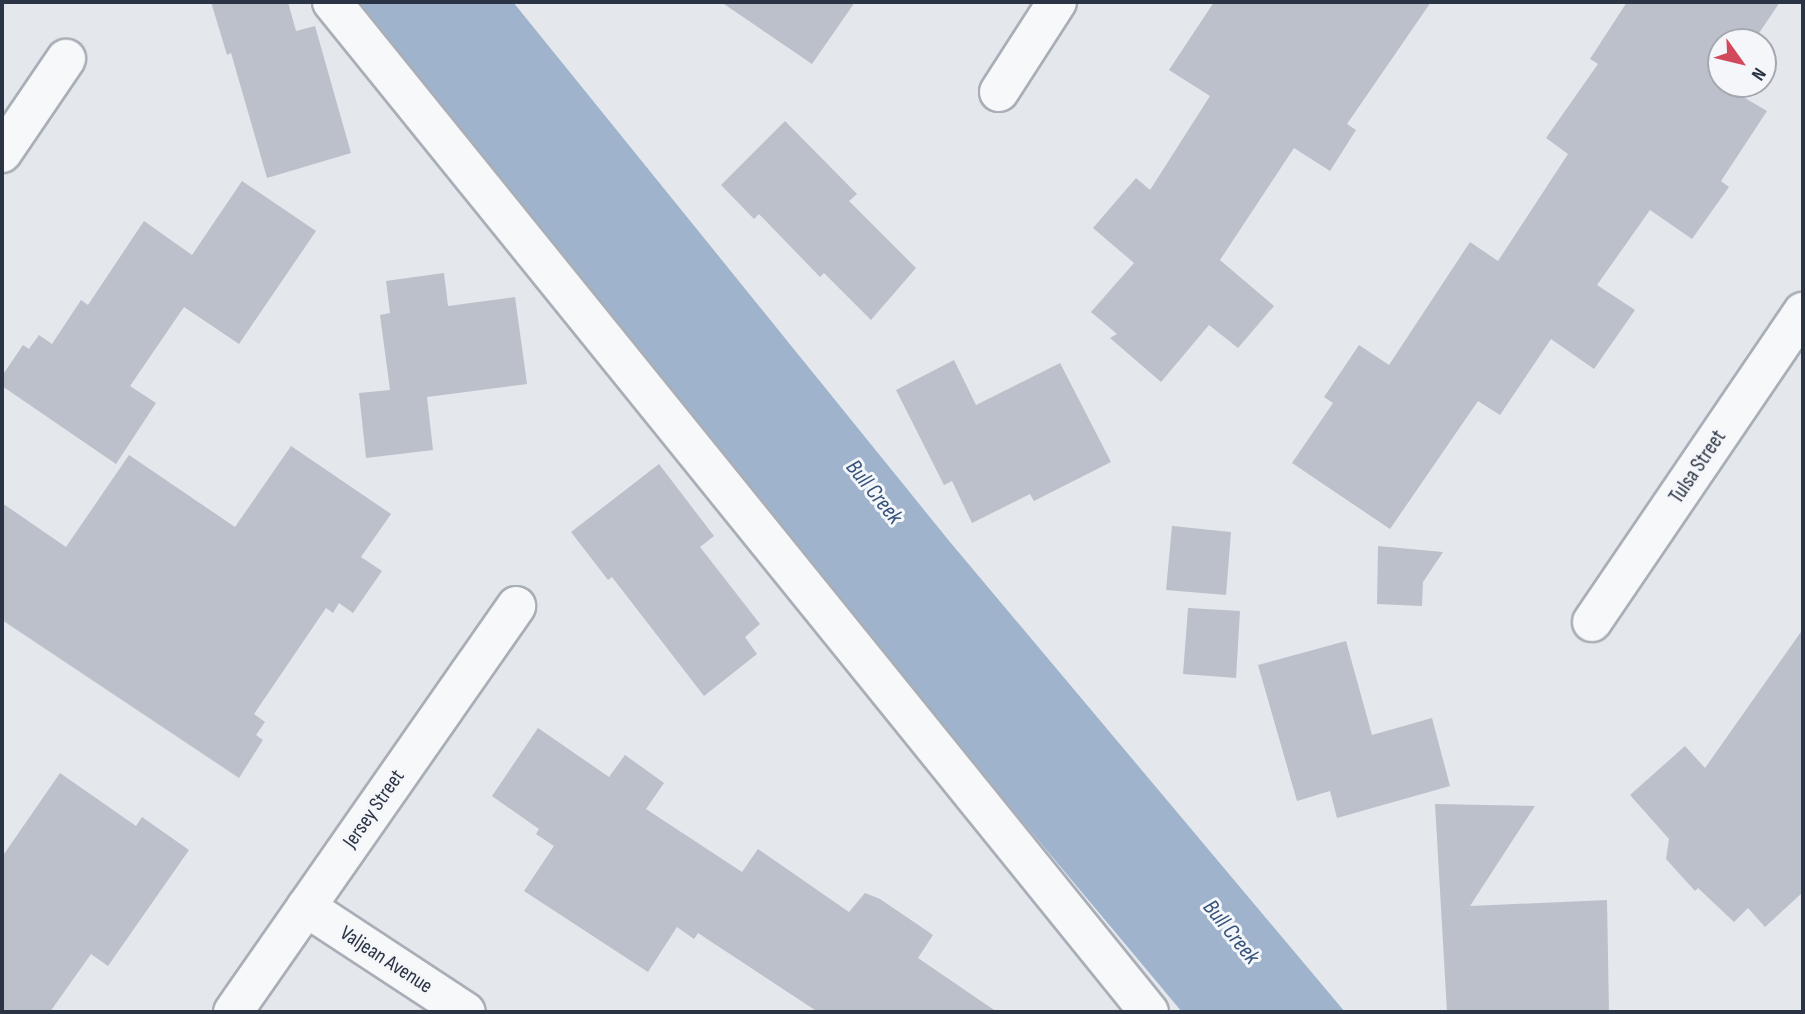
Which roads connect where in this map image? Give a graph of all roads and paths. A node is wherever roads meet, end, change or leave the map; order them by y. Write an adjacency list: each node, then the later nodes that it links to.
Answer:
1 (332, 2): 12 (street)
2 (1057, 2): 4 (street)
3 (66, 58): 5 (street)
4 (999, 92)
5 (2, 153)
6 (1803, 312): 8 (street, Tulsa Street)
7 (516, 606): 9 (street, Jersey Street)
8 (1592, 622)
9 (306, 907): 10 (street, Jersey Street); 11 (street, Valjean Avenue)
10 (233, 1012)
11 (466, 1012)
12 (1149, 1012)

